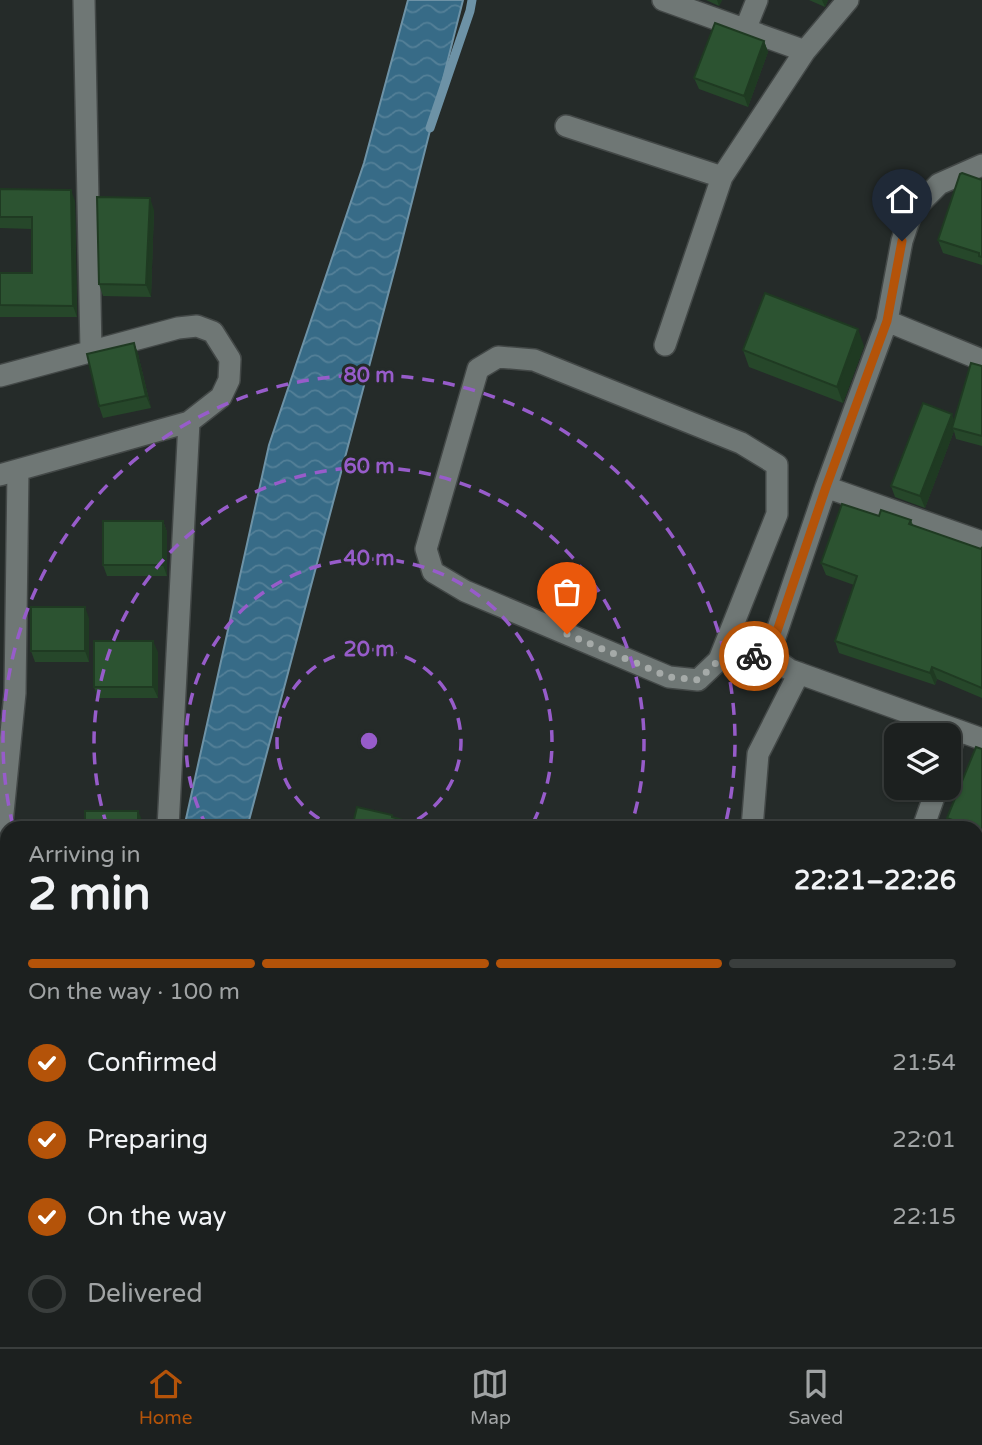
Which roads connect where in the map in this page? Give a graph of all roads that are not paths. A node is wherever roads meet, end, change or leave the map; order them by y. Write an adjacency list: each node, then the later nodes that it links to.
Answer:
1 (84, 0): 12 (street)
2 (663, 0): 5 (street)
3 (757, 0): 5 (street)
4 (848, 0): 6 (street)
5 (745, 30): 6 (street)
6 (805, 51): 9 (street)
7 (566, 126): 9 (street)
8 (982, 165): 10 (street)
9 (722, 177): 11 (street)
10 (887, 321): 13 (street); 17 (street)
11 (665, 345)
12 (91, 351): 14 (street); 15 (street)
13 (982, 360)
14 (0, 376)
15 (189, 422): 16 (street); 27 (street)
16 (9, 473): 26 (street)
17 (826, 487): 18 (street); 19 (street)
18 (982, 542)
19 (775, 653): 20 (street); 21 (street)
20 (719, 660): 20 (street)
21 (799, 673): 22 (street); 28 (street)
22 (938, 723)
23 (961, 731): 24 (street)
24 (982, 739)
25 (933, 800): 29 (street)
26 (2, 821)
27 (168, 821)
28 (753, 821)
29 (925, 821)

